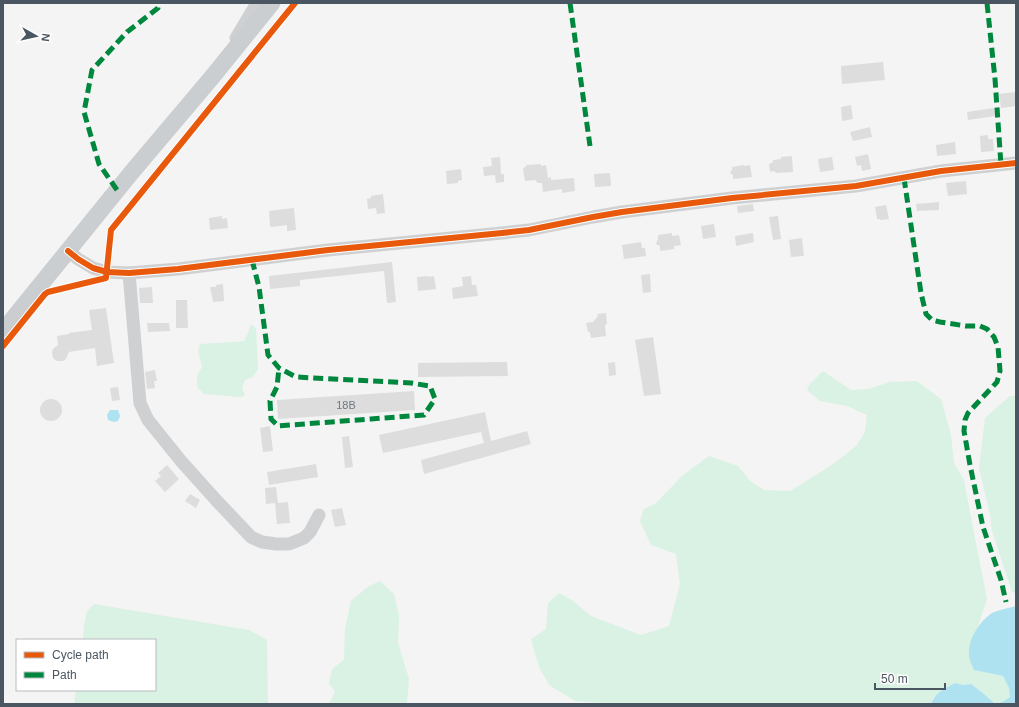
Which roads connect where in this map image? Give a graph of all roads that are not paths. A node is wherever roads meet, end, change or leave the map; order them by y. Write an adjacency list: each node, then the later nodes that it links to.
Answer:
1 (257, 3): 3 (street)
2 (272, 3): 3 (main road)
3 (213, 76): 5 (main road)
4 (1016, 163): 6 (street)
5 (68, 251): 6 (street); 7 (main road)
6 (129, 273): 8 (street)
7 (3, 331)
8 (319, 515)

